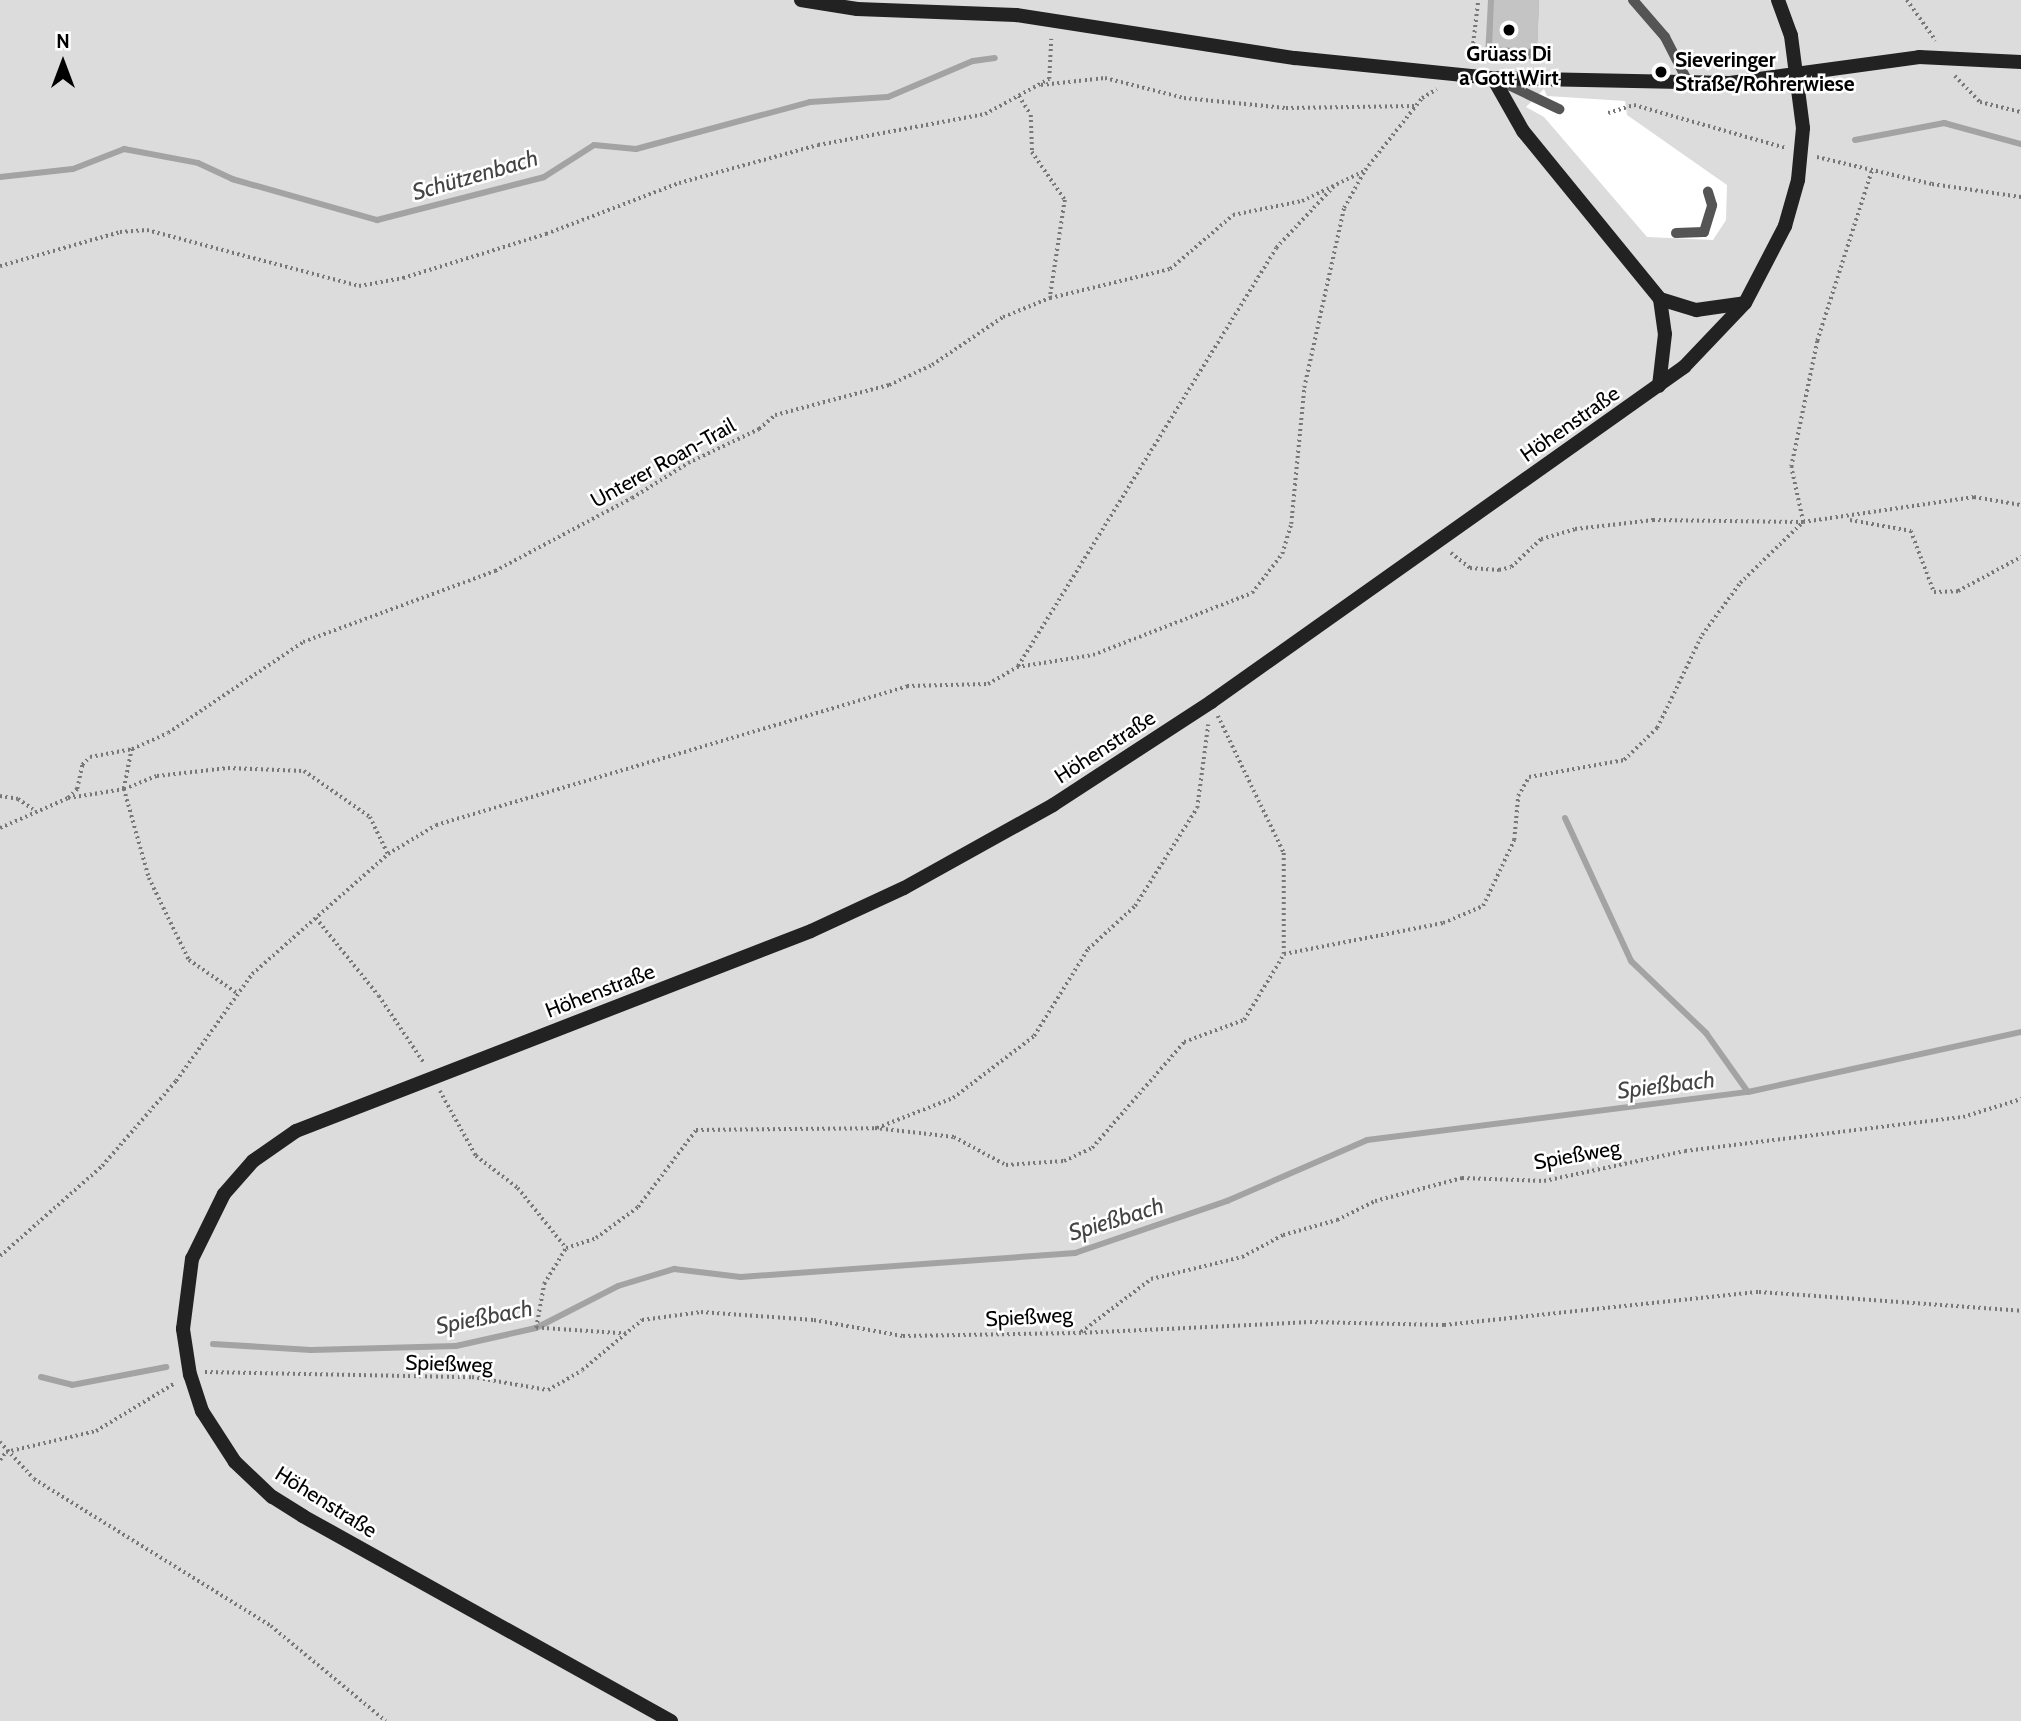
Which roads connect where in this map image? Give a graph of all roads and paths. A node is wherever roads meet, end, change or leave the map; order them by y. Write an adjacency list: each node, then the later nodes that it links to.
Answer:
1 (801, 0): 5 (street)
2 (1478, 0): 7 (path)
3 (1633, 0): 9 (lane)
4 (1778, 0): 21 (street, Höhenstraße, bridge)
5 (1049, 19): 7 (street); 10 (path)
6 (2021, 62): 9 (street)
7 (1461, 75): 8 (street)
8 (1493, 78): 9 (street); 12 (lane); 20 (street)
9 (1689, 84)
10 (1040, 85): 11 (path); 13 (path)
11 (1019, 96): 18 (path); 19 (path)
12 (1559, 110)
13 (1365, 170): 15 (path, Unterer Roan-Trail); 28 (path)
14 (1872, 170): 25 (path)
15 (1336, 184): 19 (path, Unterer Roan-Trail); 28 (path)
16 (1708, 192): 17 (lane)
17 (1675, 233)
18 (0, 266)
19 (1050, 298): 30 (path, Unterer Roan-Trail)
20 (1660, 299): 21 (street); 22 (street)
21 (1745, 303): 22 (street, Höhenstraße)
22 (1659, 386): 26 (street, Höhenstraße)
23 (2021, 505): 24 (path)
24 (1844, 519): 25 (path); 27 (path)
25 (1803, 522): 26 (path); 38 (path)
26 (1440, 541): 29 (street, Höhenstraße)
27 (2021, 557)
28 (1017, 667): 36 (path)
29 (1211, 702): 38 (path); 40 (street, Höhenstraße); 42 (path)
30 (132, 749): 31 (path); 33 (path, Unterer Roan-Trail)
31 (124, 789): 33 (path); 36 (path); 39 (path)
32 (0, 796): 34 (path)
33 (68, 798): 34 (path)
34 (34, 810): 35 (path)
35 (0, 828)
36 (388, 854): 37 (path)
37 (316, 918): 39 (path); 40 (path)
38 (1284, 954): 42 (path)
39 (237, 993): 44 (path)
40 (433, 1077): 43 (path); 48 (street, Höhenstraße)
41 (2021, 1099): 46 (path, Spießweg)
42 (876, 1128): 43 (path)
43 (566, 1248): 47 (path)
44 (0, 1256)
45 (2021, 1311): 46 (path)
46 (1079, 1333): 47 (path, Spießweg)
47 (626, 1334): 48 (path, Spießweg)
48 (190, 1375): 50 (path); 53 (street, Höhenstraße)
49 (0, 1442): 50 (path)
50 (6, 1452): 51 (path); 52 (path)
51 (0, 1460)
52 (387, 1721)
53 (671, 1721)

